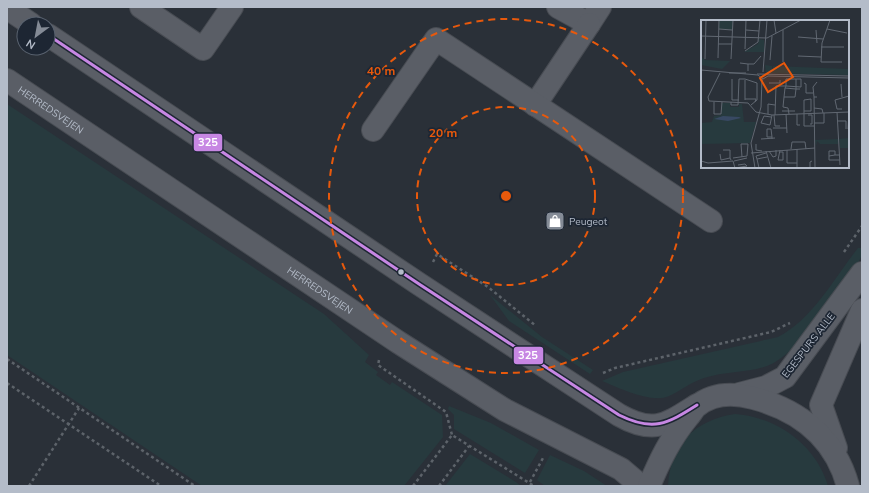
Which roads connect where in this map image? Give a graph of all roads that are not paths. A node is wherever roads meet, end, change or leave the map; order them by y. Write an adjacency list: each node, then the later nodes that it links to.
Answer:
1 (141, 7): 2 (street)
2 (232, 7)
3 (558, 7): 5 (street)
4 (7, 8): 6 (street)
5 (595, 15): 9 (street)
6 (19, 16)
7 (56, 40): 15 (street)
8 (7, 80): 17 (street, HERREDSVEJEN)
9 (535, 105): 10 (street); 11 (street)
10 (373, 130)
11 (711, 221)
12 (862, 273): 14 (street, EGESPURS ALLE)
13 (862, 310): 16 (street)
14 (738, 394): 15 (street); 16 (street)
15 (698, 406): 18 (street)
16 (845, 477)
17 (641, 486)
18 (649, 486)

